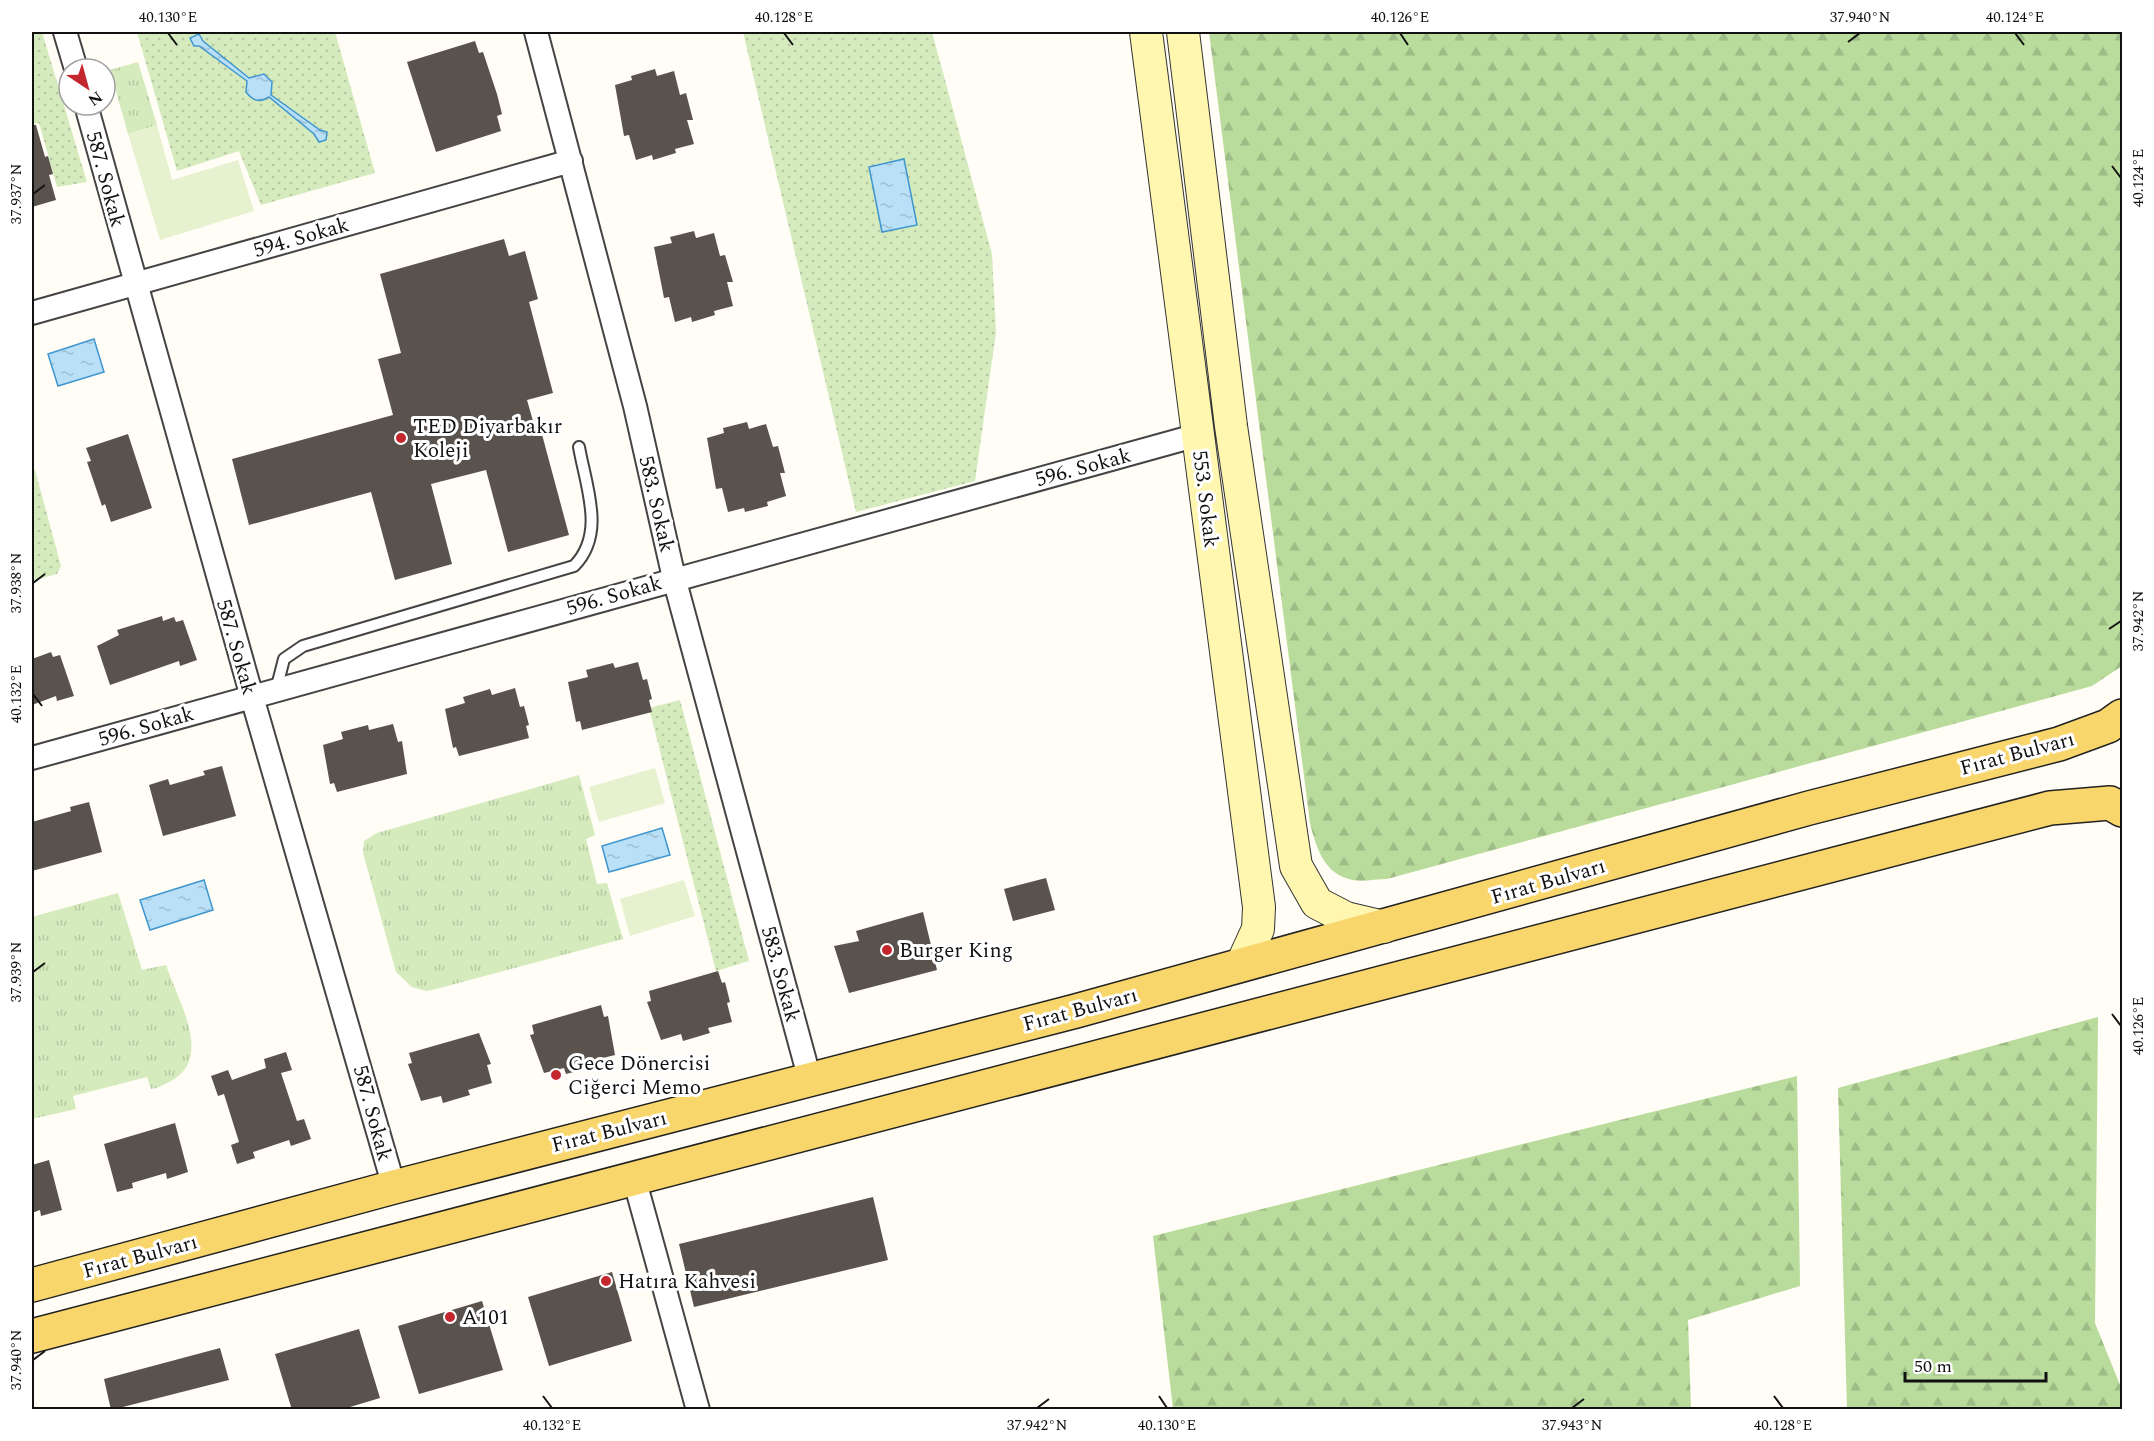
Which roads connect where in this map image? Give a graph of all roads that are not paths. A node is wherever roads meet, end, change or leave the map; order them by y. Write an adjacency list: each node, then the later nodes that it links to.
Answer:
1 (66, 32): 5 (street)
2 (536, 32): 7 (street, 583. Sokak)
3 (1146, 32): 10 (main road, 553. Sokak)
4 (1183, 32): 18 (main road)
5 (73, 57)
6 (89, 117): 8 (street, 587. Sokak)
7 (571, 161): 8 (street, 594. Sokak); 12 (street, 583. Sokak)
8 (135, 284): 9 (street, 594. Sokak); 14 (street, 587. Sokak)
9 (32, 313)
10 (1198, 435): 12 (street, 596. Sokak); 19 (main road, 553. Sokak)
11 (579, 447): 13 (lane)
12 (674, 578): 13 (street, 596. Sokak); 20 (street, 583. Sokak)
13 (276, 690): 14 (street, 596. Sokak)
14 (252, 697): 16 (street, 596. Sokak); 22 (street, 587. Sokak)
15 (2122, 716): 18 (main road, Fırat Bulvarı)
16 (32, 758)
17 (2122, 810): 21 (main road)
18 (1384, 927): 19 (main road, Fırat Bulvarı)
19 (1242, 964): 20 (main road, Fırat Bulvarı)
20 (810, 1080): 22 (main road, Fırat Bulvarı)
21 (634, 1178): 24 (main road); 25 (street)
22 (394, 1187): 23 (main road, Fırat Bulvarı)
23 (32, 1285)
24 (32, 1336)
25 (698, 1410)

